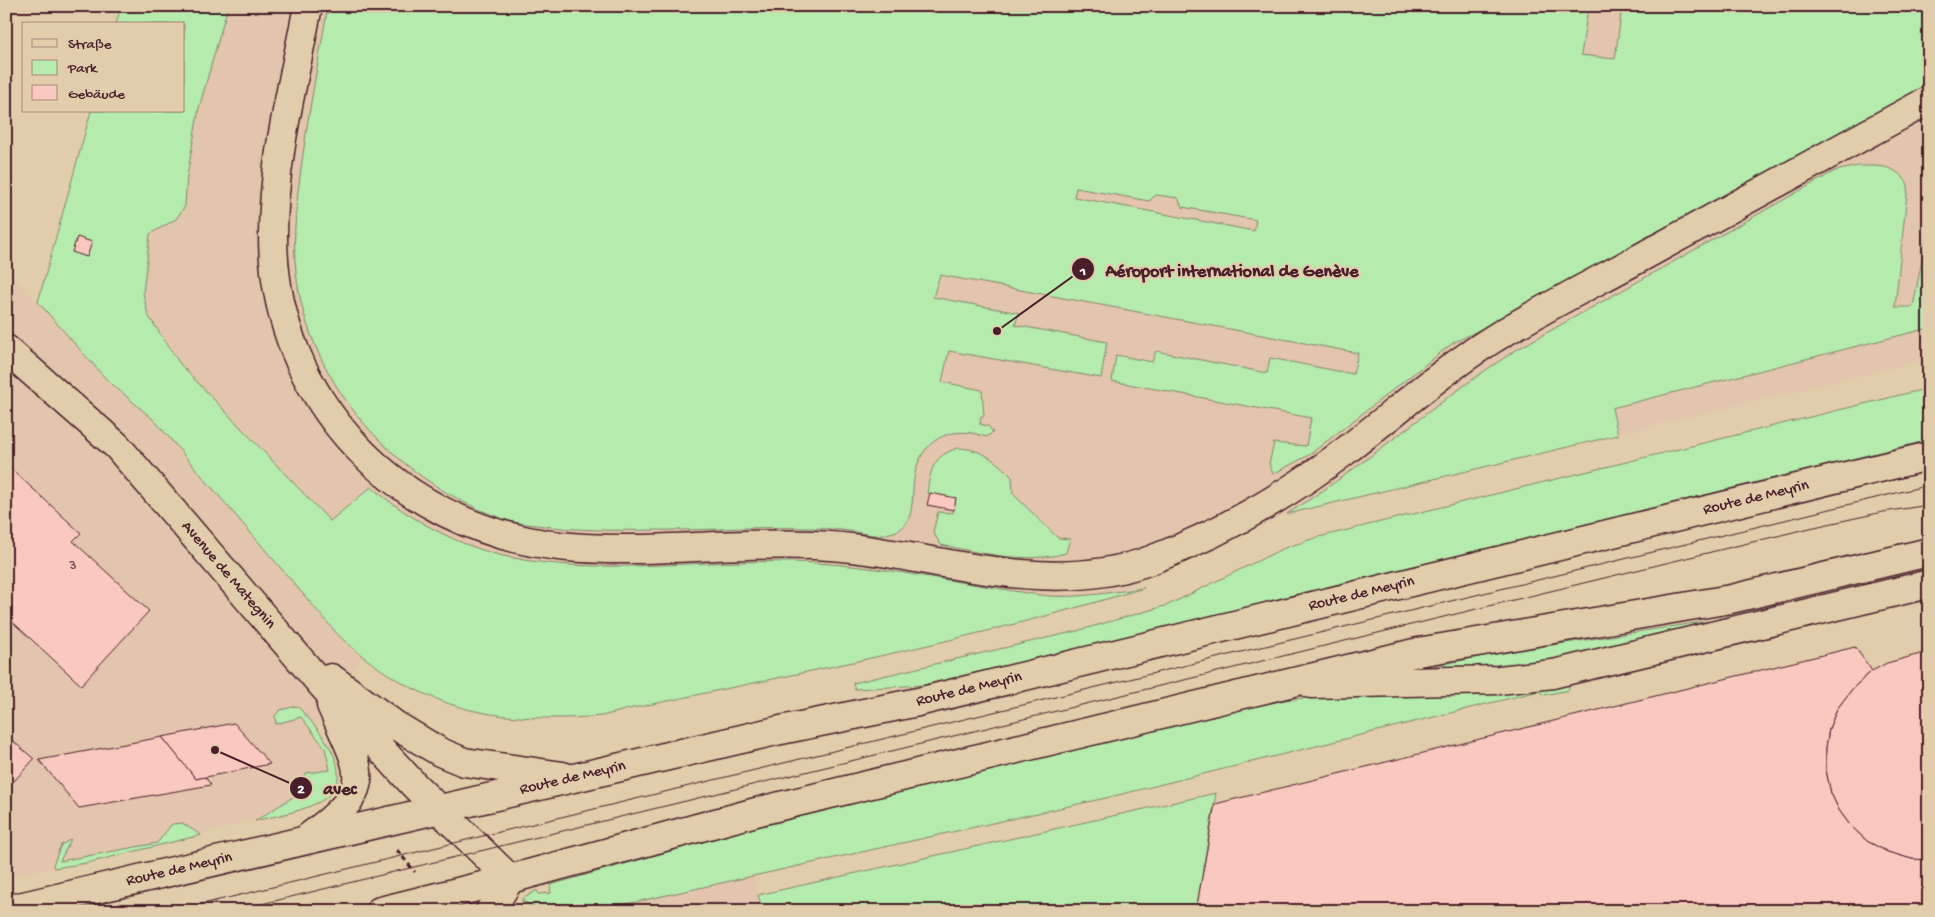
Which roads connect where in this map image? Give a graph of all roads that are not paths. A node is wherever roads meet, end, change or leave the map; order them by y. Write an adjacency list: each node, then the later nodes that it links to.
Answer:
1 (308, 6): 2 (main road)
2 (1929, 100)
3 (6, 349): 7 (main road, Avenue de Mategnin)
4 (1929, 456): 10 (main road, Route de Meyrin)
5 (1929, 552): 8 (main road)
6 (1929, 584): 8 (main road)
7 (293, 652): 9 (main road, Avenue de Mategnin); 10 (main road)
8 (1282, 684): 13 (main road)
9 (322, 685): 11 (main road, Avenue de Mategnin); 12 (main road)
10 (576, 778): 11 (main road, Route de Meyrin)
11 (439, 810): 12 (main road, Route de Meyrin); 13 (main road, Avenue de Mategnin)
12 (302, 842): 14 (main road, Route de Meyrin)
13 (510, 879): 15 (main road); 16 (main road)
14 (6, 910)
15 (385, 910)
16 (490, 911)

